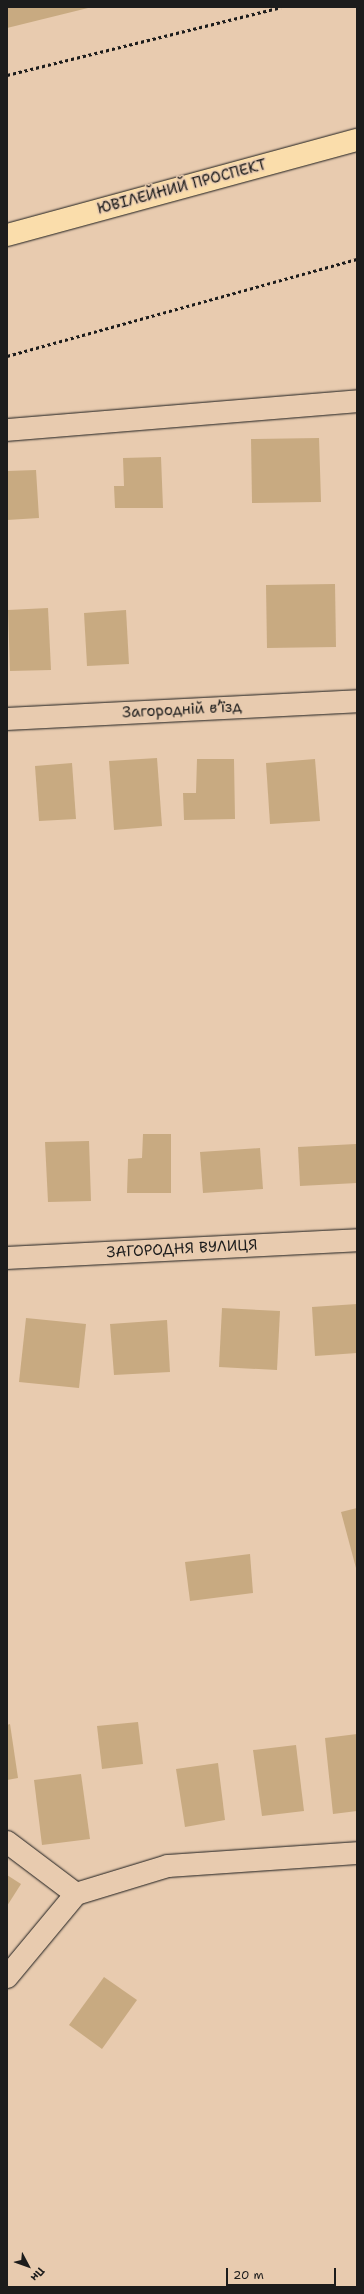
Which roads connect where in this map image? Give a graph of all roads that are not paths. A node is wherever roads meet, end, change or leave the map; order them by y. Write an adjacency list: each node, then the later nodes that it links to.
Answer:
1 (357, 140): 2 (main road, ЮВІЛЕЙНИЙ ПРОСПЕКТ)
2 (7, 235)
3 (357, 401): 4 (street)
4 (7, 430)
5 (357, 701): 6 (street, Загородній вʼїзд)
6 (7, 719)
7 (357, 1240): 8 (street, ЗАГОРОДНЯ ВУЛИЦЯ)
8 (7, 1258)
9 (7, 1842): 11 (street)
10 (357, 1853): 11 (street)
11 (76, 1894): 12 (street)
12 (7, 1977)

